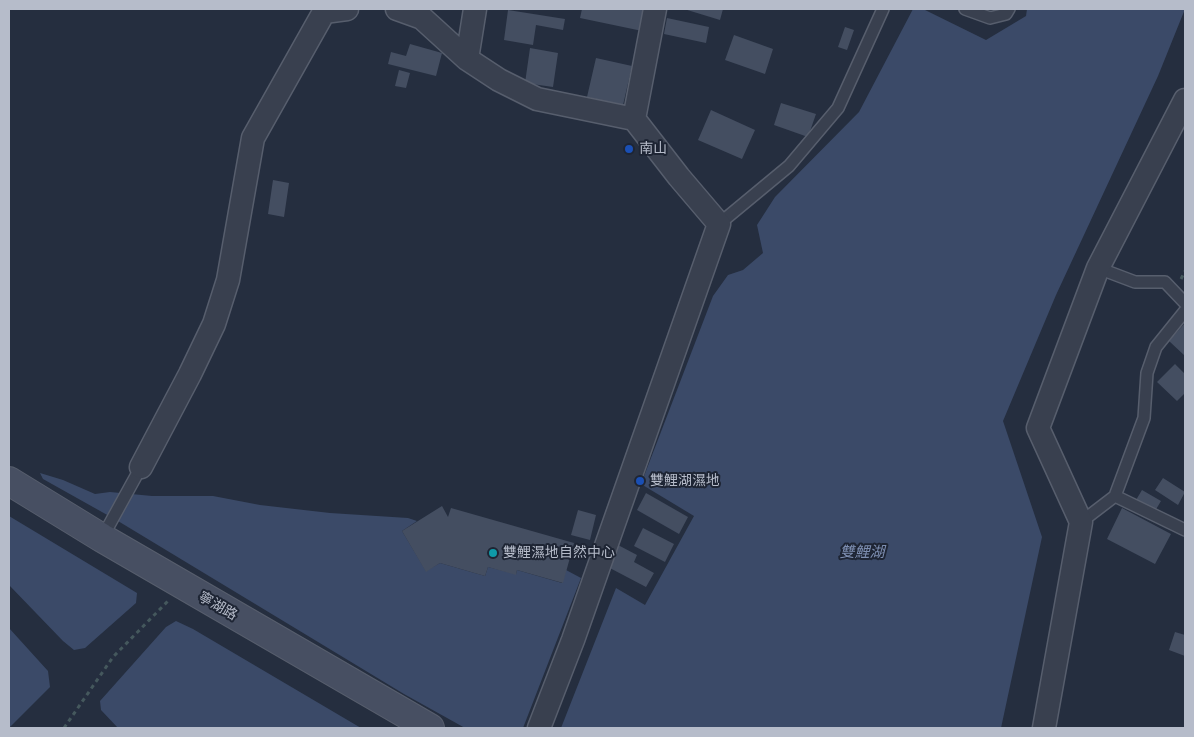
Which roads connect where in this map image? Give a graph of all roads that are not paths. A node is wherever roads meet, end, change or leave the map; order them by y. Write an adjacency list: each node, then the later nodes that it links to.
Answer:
1 (347, 9): 8 (street)
2 (397, 9): 9 (street)
3 (475, 9): 9 (street)
4 (655, 9): 11 (street)
5 (883, 9): 12 (lane)
6 (965, 9): 7 (lane)
7 (1009, 9)
8 (323, 10): 16 (street)
9 (467, 59): 11 (street)
10 (1185, 100): 13 (street)
11 (634, 119): 12 (street)
12 (719, 224): 23 (street)
13 (1098, 268): 14 (lane); 19 (street)
14 (1185, 303)
15 (1185, 311): 18 (lane)
16 (141, 467): 20 (lane)
17 (9, 481): 20 (main road, 寧湖路)
18 (1114, 496): 19 (lane); 21 (lane)
19 (1081, 522): 24 (street)
20 (106, 530): 22 (main road, 寧湖路)
21 (1185, 530)
22 (430, 728)
23 (539, 728)
24 (1044, 728)

